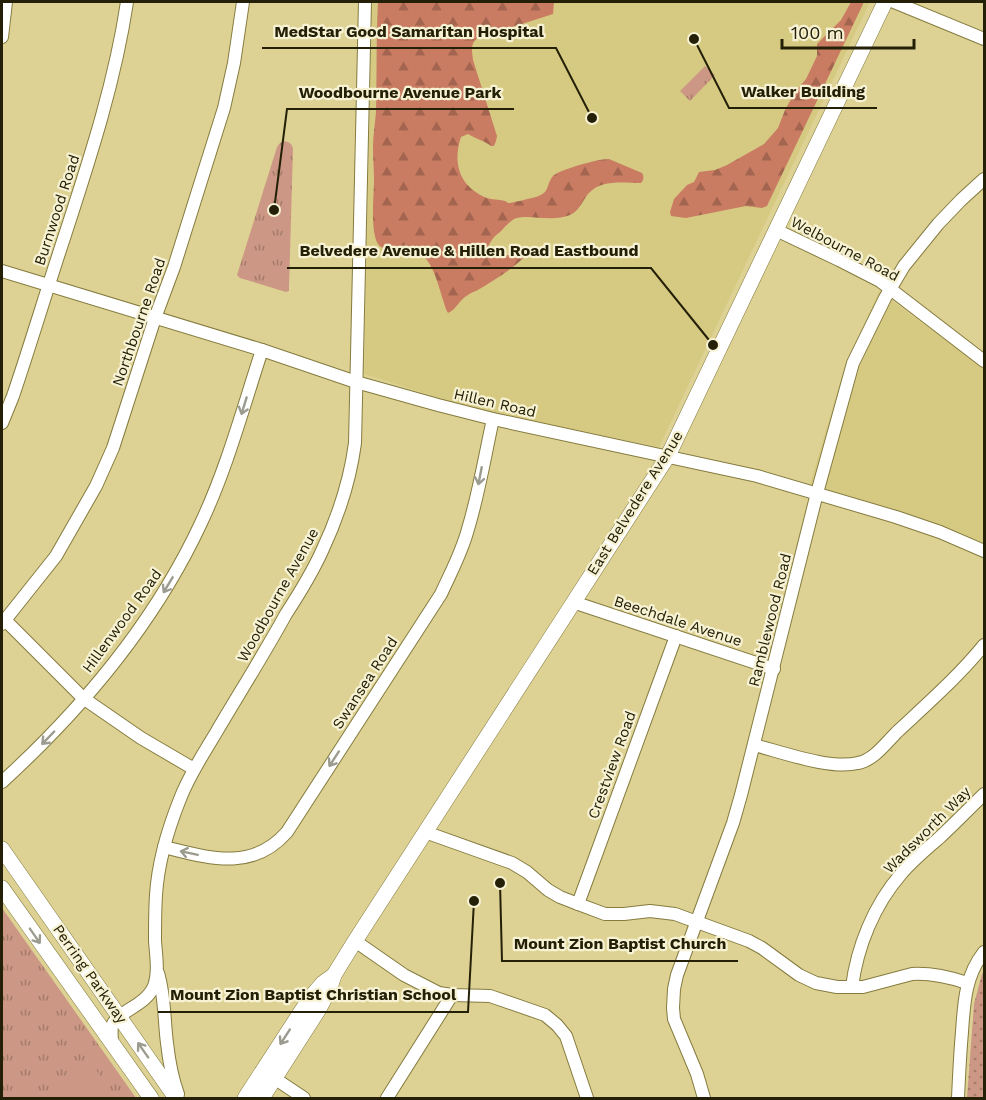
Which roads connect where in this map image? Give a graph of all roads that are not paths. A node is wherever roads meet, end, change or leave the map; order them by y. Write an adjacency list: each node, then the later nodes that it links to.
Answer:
1 (6, 2): 7 (street)
2 (127, 2): 12 (street, Burnwood Road)
3 (243, 2): 14 (street, Northbourne Road)
4 (365, 2): 17 (street, Woodbourne Avenue)
5 (885, 2): 10 (main road, East Belvedere Avenue)
6 (894, 2): 8 (street)
7 (2, 37)
8 (984, 39)
9 (984, 179): 13 (street, Ramblewood Road)
10 (776, 230): 13 (street, Welbourne Road); 20 (main road, East Belvedere Avenue)
11 (2, 271): 12 (street, Hillen Road)
12 (48, 286): 14 (street, Hillen Road); 19 (street, Burnwood Road)
13 (891, 288): 16 (street, Welbourne Road); 21 (street, Ramblewood Road)
14 (155, 318): 15 (street, Hillen Road); 24 (street, Northbourne Road)
15 (262, 350): 17 (street, Hillen Road); 28 (street, Hillenwood Road, one-way to 28)
16 (984, 361)
17 (356, 382): 18 (street, Hillen Road); 30 (street, Woodbourne Avenue)
18 (493, 419): 20 (street, Hillen Road); 34 (street, Swansea Road, one-way to 34)
19 (2, 423)
20 (668, 456): 21 (street, Hillen Road); 23 (main road, East Belvedere Avenue)
21 (817, 493): 22 (street, Hillen Road); 27 (street, Ramblewood Road)
22 (982, 546)
23 (573, 602): 25 (street, Beechdale Avenue); 33 (main road, East Belvedere Avenue)
24 (3, 622): 28 (street)
25 (676, 636): 27 (street, Beechdale Avenue); 37 (street, Crestview Road)
26 (984, 645): 29 (street)
27 (774, 669): 29 (street, Ramblewood Road)
28 (82, 698): 30 (street); 31 (street, Hillenwood Road, one-way to 31)
29 (754, 745): 38 (street, Ramblewood Road)
30 (194, 769): 34 (street, Woodbourne Avenue)
31 (2, 782)
32 (984, 794): 44 (street, Wadsworth Way)
33 (425, 832): 37 (street); 39 (main road, East Belvedere Avenue)
34 (164, 848): 41 (street, Woodbourne Avenue)
35 (2, 849): 46 (main road, Perring Parkway)
36 (2, 888): 47 (main road, Perring Parkway, one-way to 47)
37 (578, 904): 38 (street)
38 (697, 922): 44 (street); 56 (street, Ramblewood Road)
39 (355, 941): 42 (main road, East Belvedere Avenue); 45 (street)
40 (984, 952): 43 (street)
41 (157, 969): 46 (street, Woodbourne Avenue); 50 (street, Woodbourne Avenue)
42 (334, 975): 48 (main road, East Belvedere Avenue); 51 (main road, East Belvedere Avenue, one-way to 51)
43 (967, 983): 44 (street); 57 (street)
44 (852, 987)
45 (452, 995): 54 (street); 55 (street)
46 (119, 1016): 47 (street); 50 (main road, Perring Parkway, one-way to 46)
47 (112, 1044): 49 (main road, Perring Parkway)
48 (274, 1078): 52 (main road, East Belvedere Avenue); 53 (street)
49 (151, 1098)
50 (178, 1098)
51 (245, 1098)
52 (262, 1098)
53 (304, 1098)
54 (387, 1098)
55 (587, 1098)
56 (704, 1098)
57 (958, 1098)

